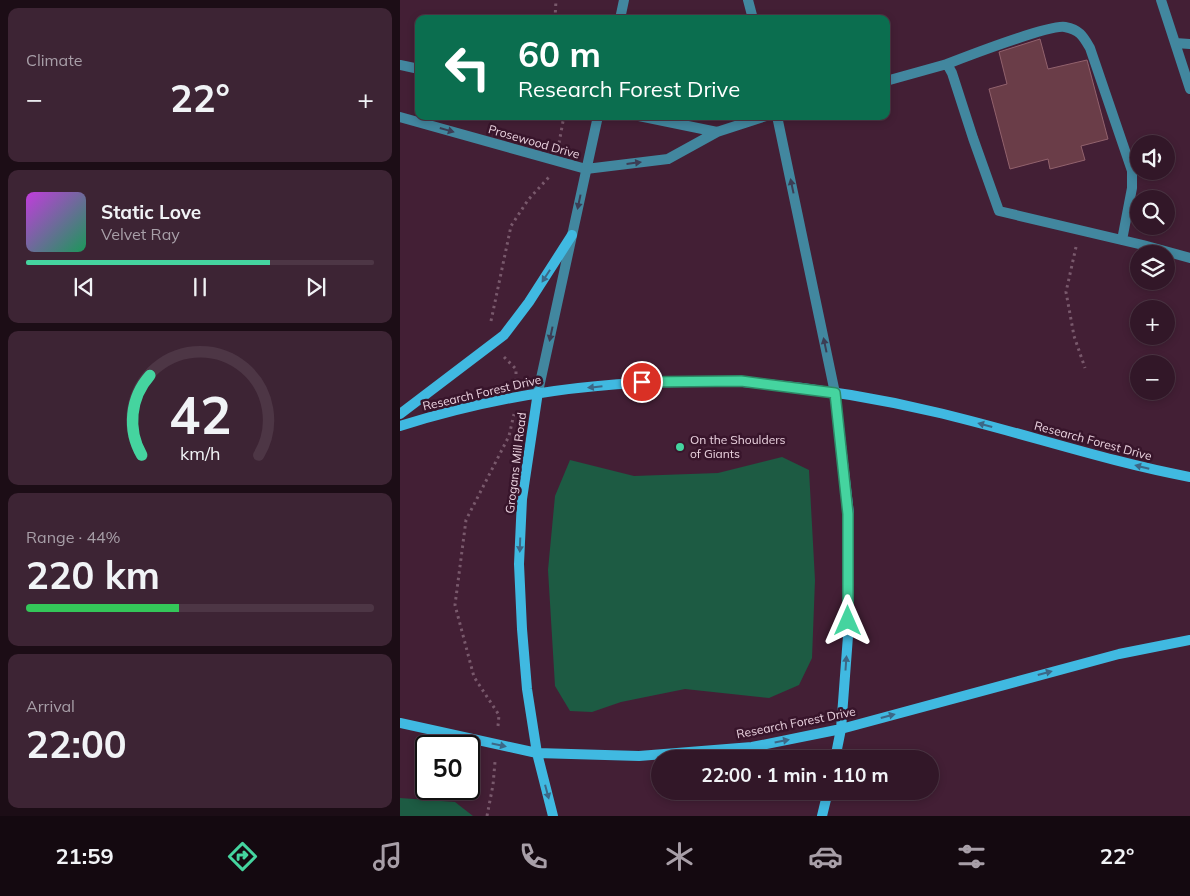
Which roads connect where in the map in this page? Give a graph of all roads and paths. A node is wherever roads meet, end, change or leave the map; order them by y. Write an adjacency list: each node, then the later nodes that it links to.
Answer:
1 (556, 0): 5 (path)
2 (624, 0): 6 (street)
3 (748, 0): 7 (street)
4 (1160, 0): 8 (street)
5 (555, 15)
6 (621, 15)
7 (751, 15)
8 (1175, 44): 9 (street); 14 (street)
9 (1190, 44)
10 (947, 64): 13 (street); 24 (street); 26 (street)
11 (400, 65): 12 (street)
12 (415, 68)
13 (890, 80)
14 (1190, 89)
15 (400, 117): 22 (street, Prosewood Drive, one-way to 22)
16 (563, 120): 22 (path)
17 (597, 120): 23 (street, Grogans Mill Road)
18 (658, 120): 21 (street, Prosewood Drive)
19 (754, 120): 21 (street, Prosewood Drive)
20 (778, 120): 31 (street, one-way to 20)
21 (717, 132): 23 (street, Prosewood Drive, one-way to 21)
22 (556, 161): 23 (street, Prosewood Drive); 28 (path)
23 (586, 169): 25 (street, Grogans Mill Road, one-way to 25)
24 (1080, 230): 26 (street); 29 (path)
25 (572, 235): 28 (main road, one-way to 28); 30 (street, Grogans Mill Road, one-way to 30)
26 (1122, 240): 27 (street)
27 (1190, 258)
28 (493, 344): 32 (path); 33 (main road)
29 (1086, 368)
30 (538, 392): 31 (main road, Research Forest Drive, one-way to 30); 32 (main road, Research Forest Drive); 41 (main road, Grogans Mill Road, one-way to 41)
31 (835, 393): 35 (main road, Research Forest Drive, one-way to 31); 38 (main road, one-way to 31)
32 (517, 397): 34 (main road, Research Forest Drive); 39 (path)
33 (400, 414)
34 (400, 426)
35 (1190, 477)
36 (1190, 640): 38 (main road, Research Forest Drive, one-way to 36)
37 (400, 723): 39 (main road, Research Forest Drive)
38 (841, 729): 40 (main road); 41 (main road, Research Forest Drive, one-way to 38)
39 (496, 745): 41 (main road, Research Forest Drive, one-way to 41); 43 (path)
40 (837, 750)
41 (537, 753): 44 (main road, Grogans Mill Road, one-way to 44)
42 (826, 800): 45 (main road)
43 (487, 816)
44 (553, 816)
45 (822, 816)

